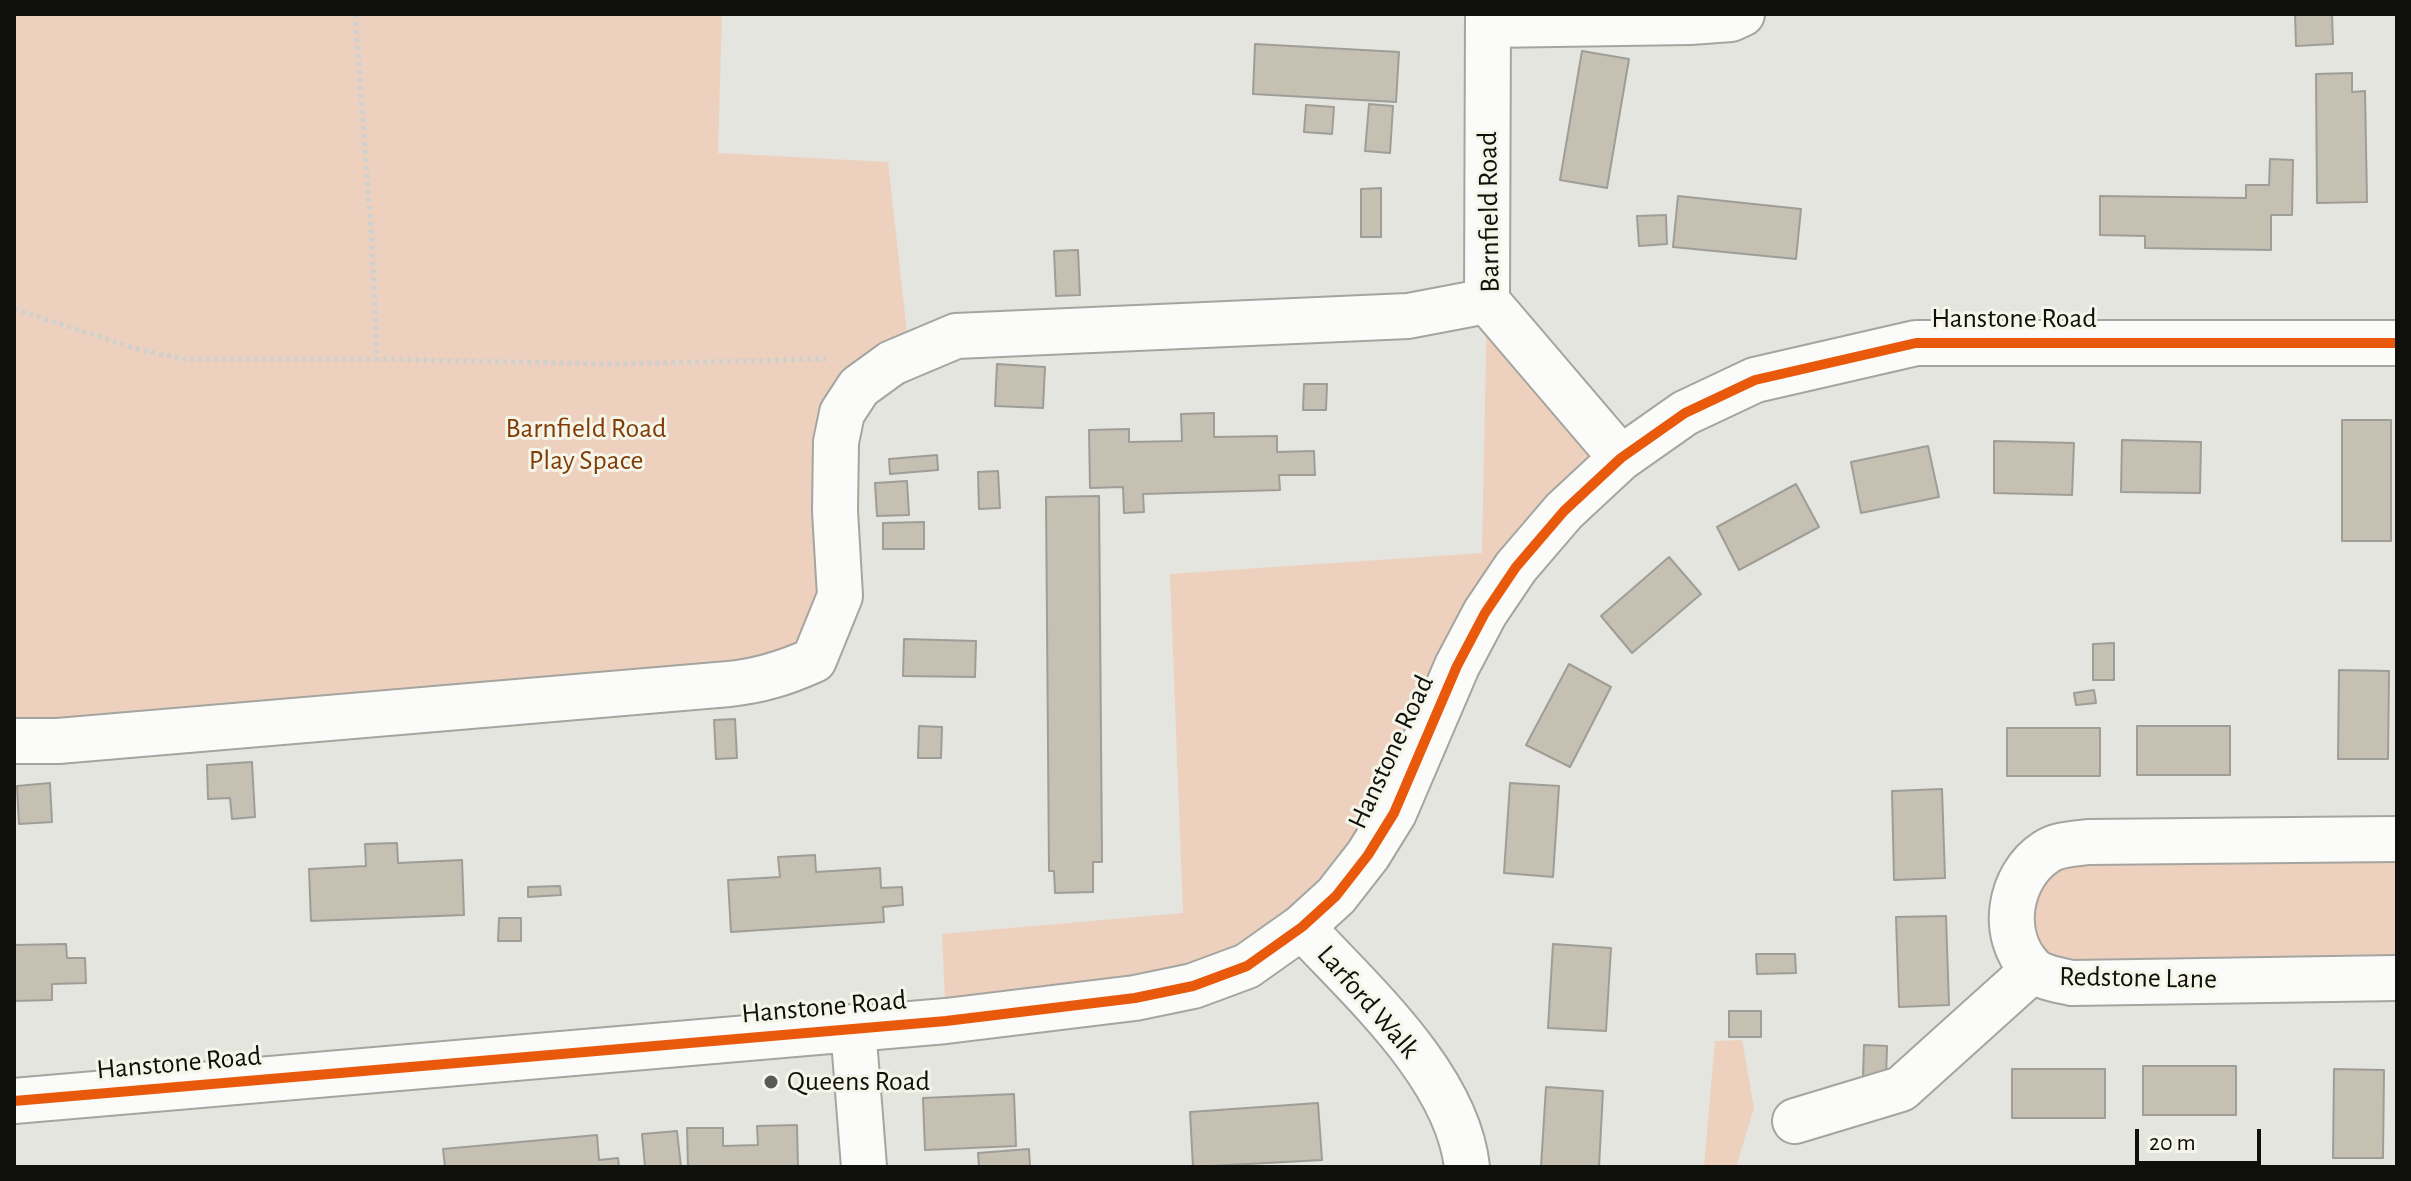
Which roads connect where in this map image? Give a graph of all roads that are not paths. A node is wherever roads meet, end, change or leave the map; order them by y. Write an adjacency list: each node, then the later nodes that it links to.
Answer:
1 (1742, 14): 2 (street)
2 (1488, 19): 3 (street, Barnfield Road)
3 (1487, 301): 5 (street, Barnfield Road); 6 (street)
4 (2397, 343): 5 (street, Hanstone Road)
5 (1621, 458): 8 (street, Hanstone Road)
6 (14, 741)
7 (2397, 839): 9 (street, Redstone Lane)
8 (1302, 927): 11 (street, Hanstone Road); 15 (street, Larford Walk)
9 (2033, 970): 10 (street, Redstone Lane); 13 (street)
10 (2397, 978)
11 (853, 1027): 12 (street, Hanstone Road); 14 (street)
12 (14, 1101)
13 (1795, 1121)
14 (864, 1167)
15 (1467, 1167)

